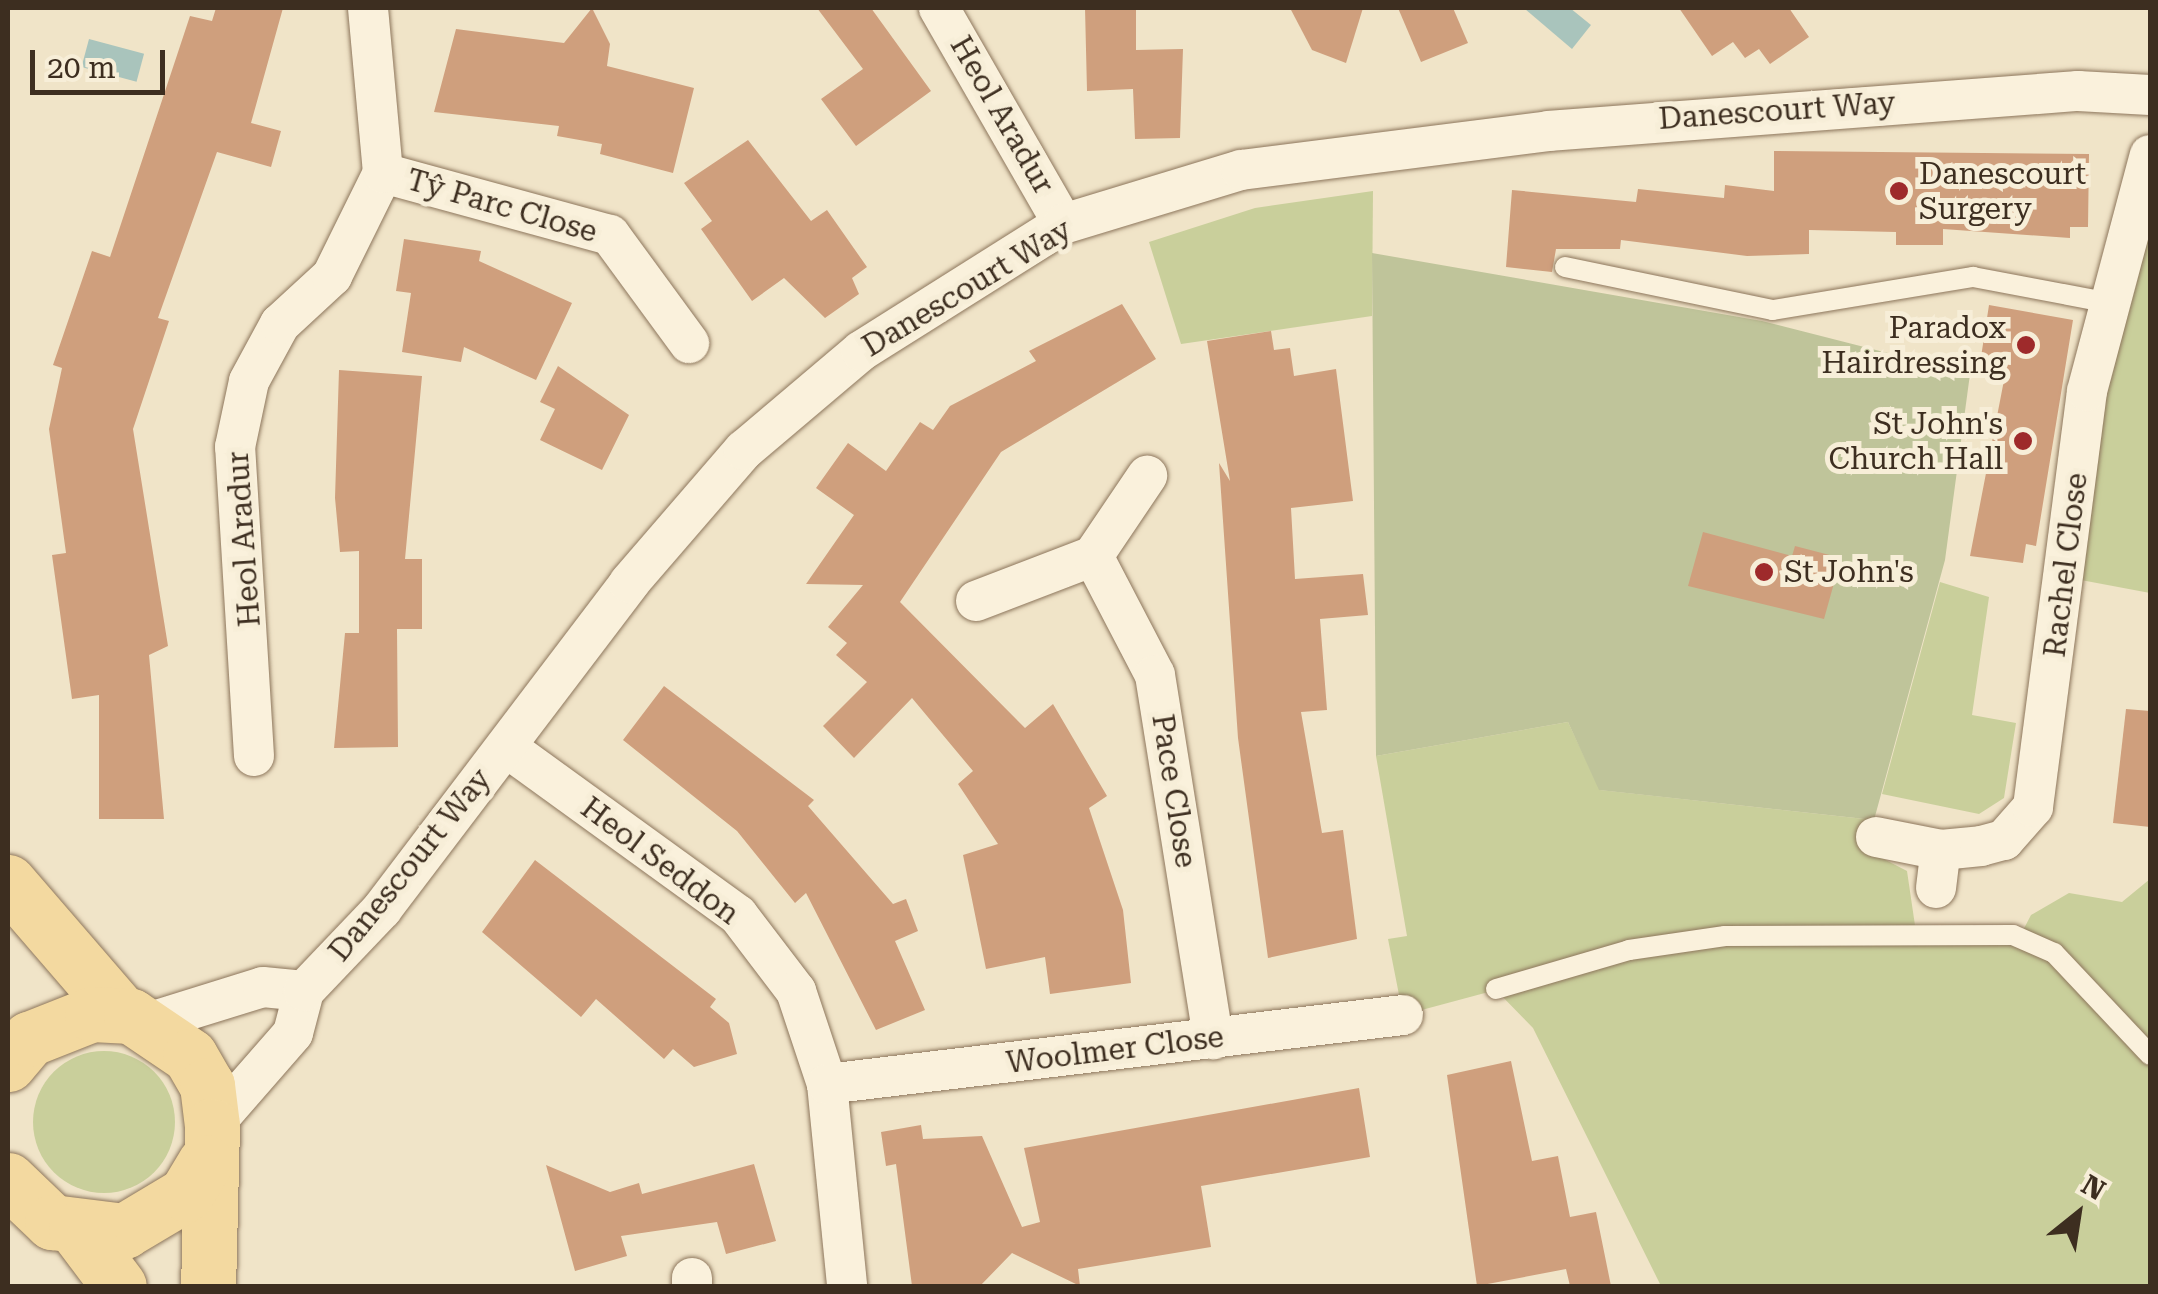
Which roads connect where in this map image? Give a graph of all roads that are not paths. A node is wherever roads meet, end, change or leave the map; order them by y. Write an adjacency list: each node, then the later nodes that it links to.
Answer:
1 (368, 8): 5 (street)
2 (938, 8): 6 (street, Heol Aradur)
3 (2150, 95): 6 (street, Danescourt Way)
4 (2150, 155): 8 (street, Rachel Close)
5 (383, 172): 9 (street, Tŷ Parc Close); 14 (street, Heol Aradur)
6 (1063, 224): 13 (street, Danescourt Way)
7 (1565, 268): 8 (lane)
8 (2110, 303): 15 (street, Rachel Close)
9 (688, 343)
10 (1146, 476): 11 (street)
11 (1093, 556): 12 (street); 21 (street, Pace Close)
12 (976, 601)
13 (506, 747): 18 (street, Danescourt Way); 24 (street, Heol Seddon)
14 (254, 756)
15 (1876, 837)
16 (8, 882): 20 (main road)
17 (1496, 990): 22 (lane)
18 (304, 991): 20 (street); 25 (street, Danescourt Way)
19 (1403, 1015): 21 (street, Woolmer Close)
20 (134, 1018): 23 (main road); 25 (main road)
21 (1213, 1039): 24 (street, Woolmer Close)
22 (2150, 1055)
23 (8, 1064)
24 (826, 1084): 30 (street, Heol Seddon)
25 (208, 1144): 27 (main road); 29 (main road)
26 (8, 1180): 27 (main road)
27 (76, 1229): 28 (main road)
28 (119, 1286)
29 (208, 1286)
30 (847, 1286)

